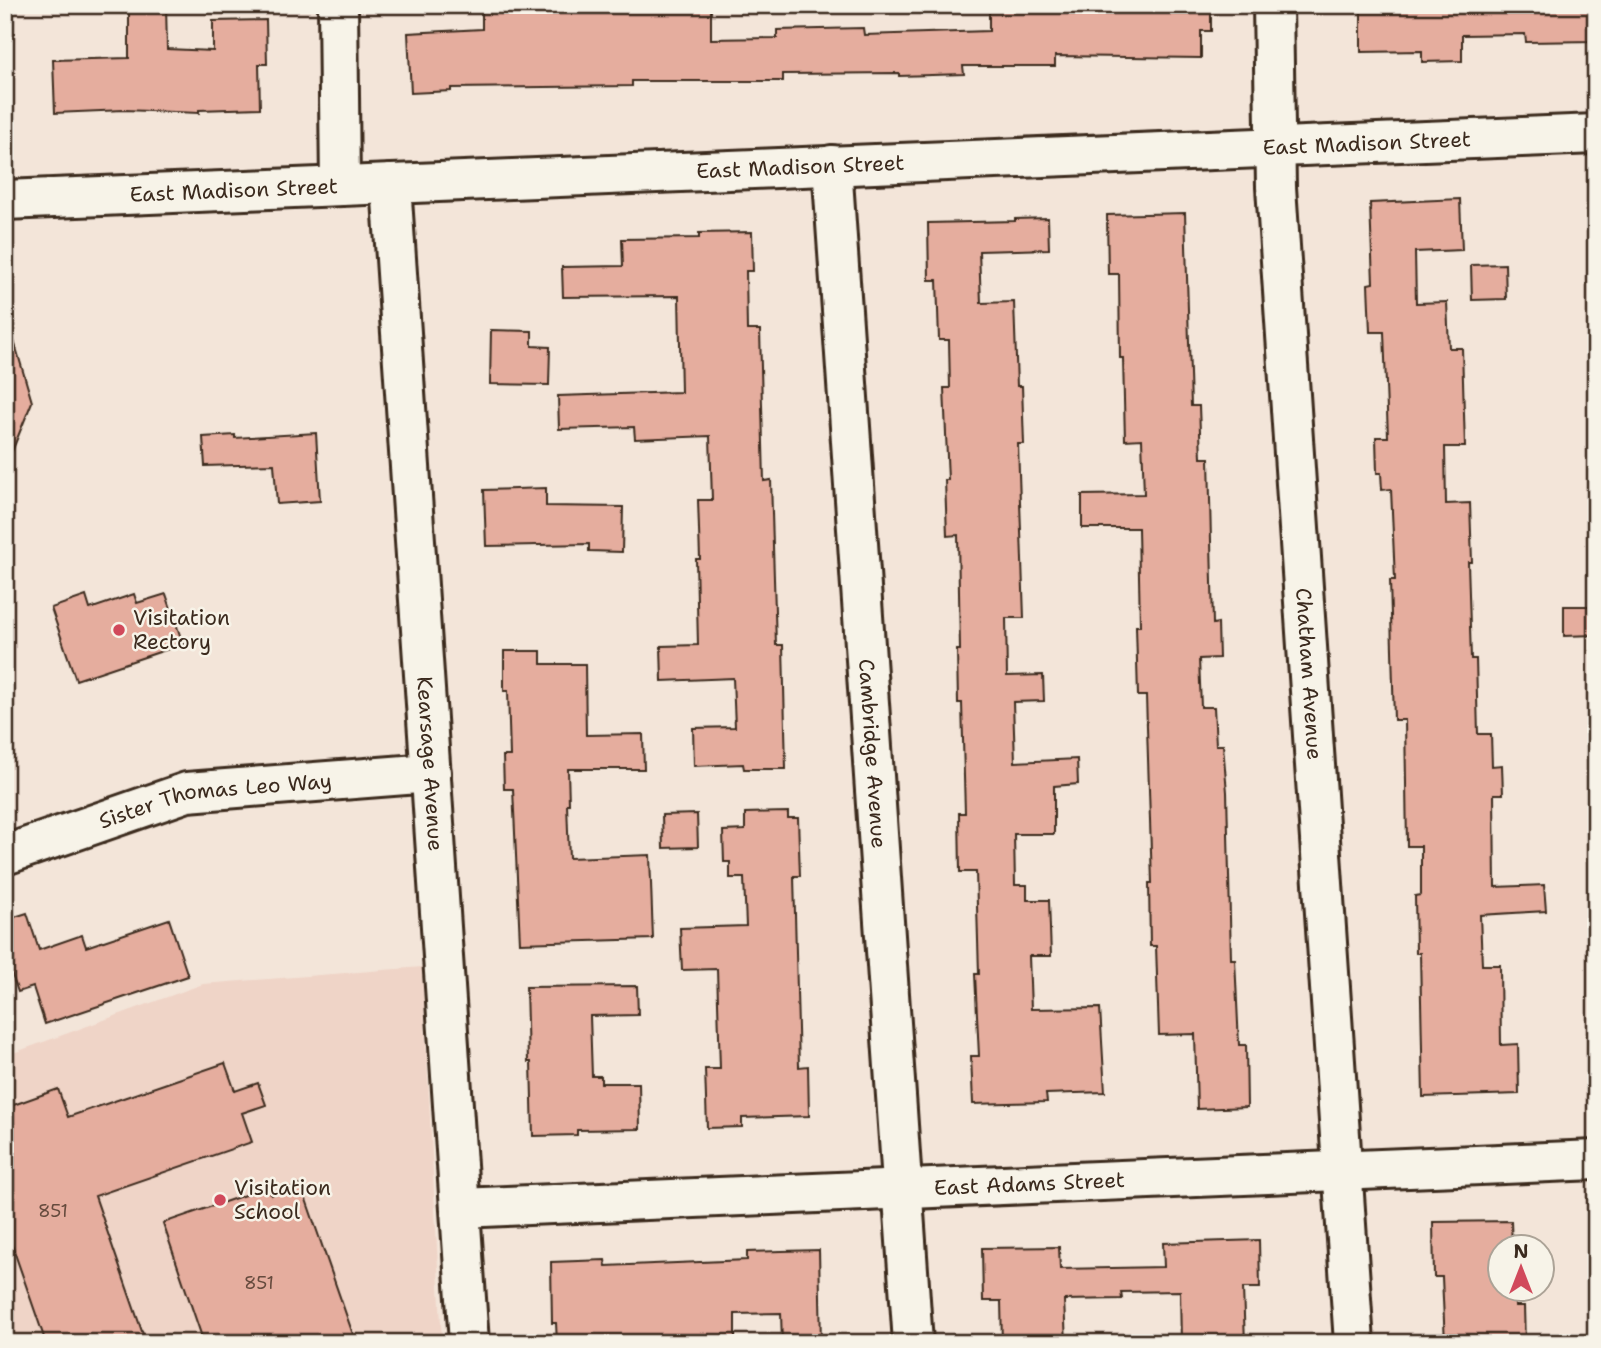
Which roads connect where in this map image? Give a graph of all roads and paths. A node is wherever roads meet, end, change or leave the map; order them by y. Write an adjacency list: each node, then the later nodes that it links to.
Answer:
1 (338, 5): 7 (street)
2 (1273, 5): 4 (street, Chatham Avenue)
3 (1596, 134): 4 (street, East Madison Street)
4 (1274, 147): 5 (street, East Madison Street); 12 (street, Chatham Avenue)
5 (832, 165): 6 (street, East Madison Street); 13 (street, Cambridge Avenue)
6 (391, 184): 7 (street, East Madison Street); 9 (street, Kearsage Avenue)
7 (340, 186): 8 (street, East Madison Street)
8 (5, 200)
9 (431, 773): 10 (street, Sister Thomas Leo Way); 14 (street, Kearsage Avenue)
10 (5, 855)
11 (1596, 1160): 12 (street, East Adams Street)
12 (1343, 1170): 13 (street, East Adams Street); 17 (street, Chatham Avenue)
13 (903, 1189): 14 (street, East Adams Street); 16 (street, Cambridge Avenue)
14 (461, 1208): 15 (street, Kearsage Avenue)
15 (469, 1343)
16 (913, 1343)
17 (1354, 1343)

